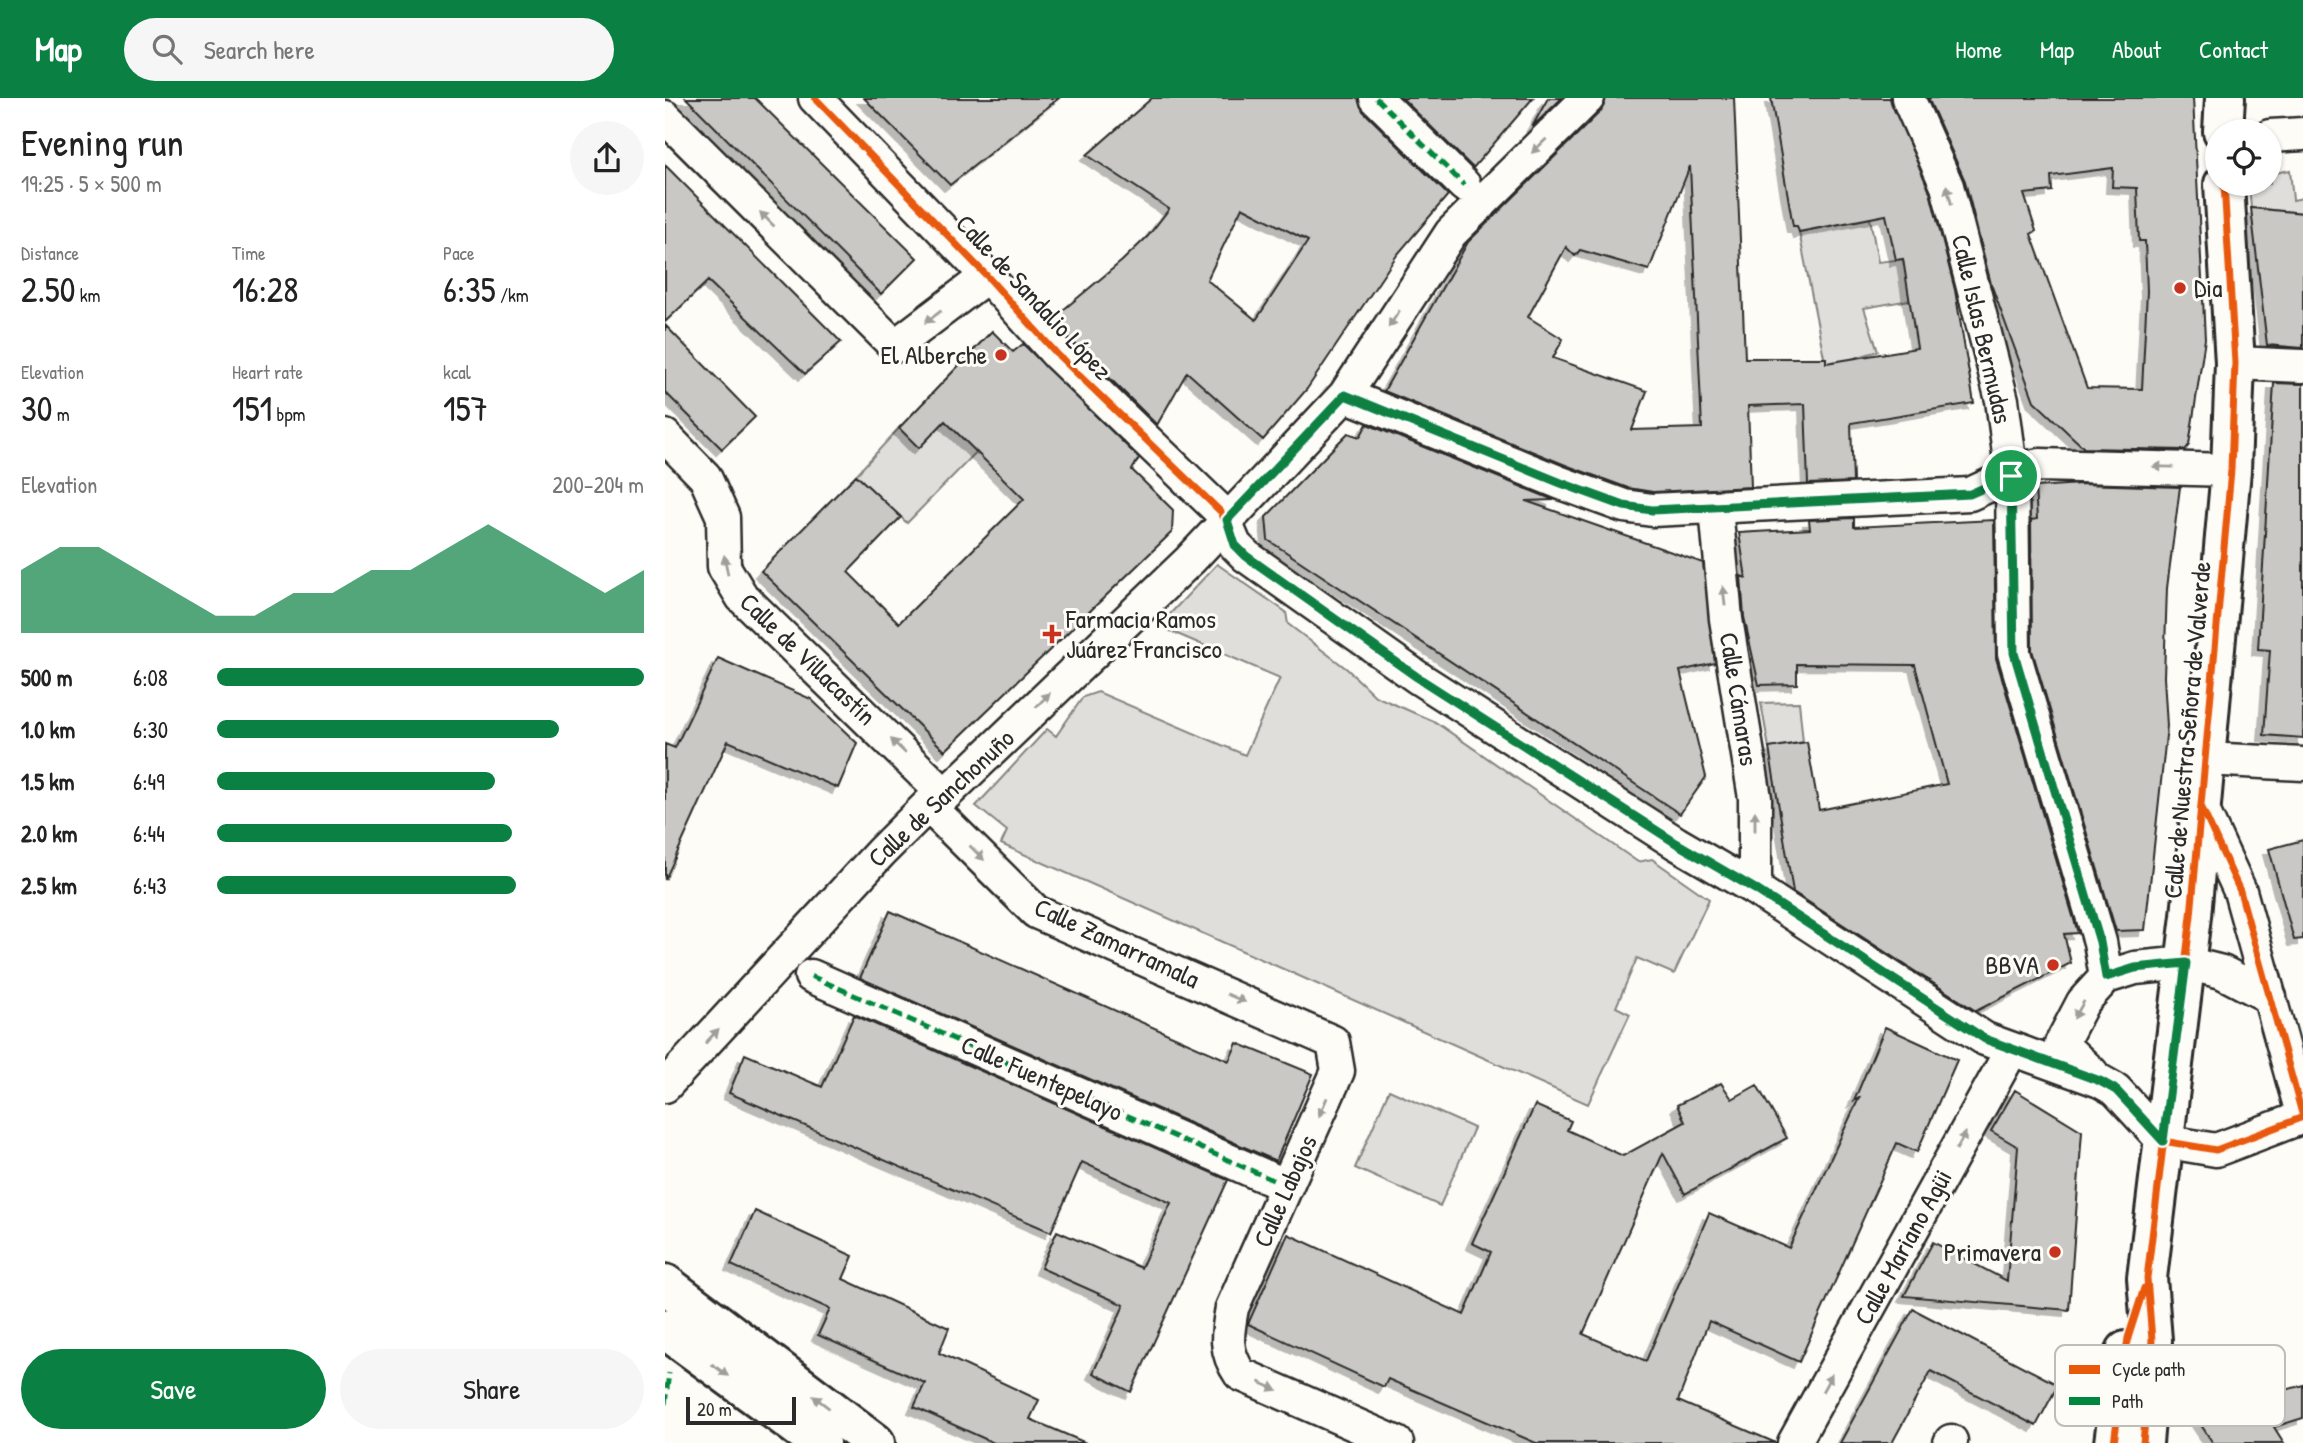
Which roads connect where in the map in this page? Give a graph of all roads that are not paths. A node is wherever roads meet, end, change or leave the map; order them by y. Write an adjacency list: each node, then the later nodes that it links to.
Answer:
1 (815, 98): 12 (street, Calle de Sandalio López)
2 (1376, 98): 10 (street)
3 (1588, 98): 15 (street, Calle de Sanchonuño, one-way to 15)
4 (1908, 98): 18 (street, Calle Islas Bermudas, one-way to 4)
5 (2225, 98): 7 (main road)
6 (665, 117): 12 (street, Calle de Sandalio López, one-way to 6)
7 (2224, 119)
8 (2303, 134): 9 (street)
9 (2282, 135)
10 (1464, 185)
11 (2225, 196): 13 (main road, Calle de Nuestra Señora de Valverde)
12 (987, 276): 20 (street, Calle de Sandalio López)
13 (2235, 363): 14 (street); 17 (main road, Calle de Nuestra Señora de Valverde)
14 (2303, 366)
15 (1345, 395): 19 (street); 20 (street, Calle de Sanchonuño)
16 (665, 436): 23 (street, Calle de Villacastín, one-way to 16)
17 (2231, 470): 18 (street, one-way to 18); 21 (main road, Calle de Nuestra Señora de Valverde)
18 (2011, 476): 19 (street); 28 (street, Calle Islas Bermudas)
19 (1716, 508): 25 (street, Calle Cámaras, one-way to 19)
20 (1227, 520): 23 (street, Calle de Sanchonuño, one-way to 20); 25 (street)
21 (2205, 759): 22 (street); 24 (main road, Calle de Nuestra Señora de Valverde)
22 (2303, 764)
23 (937, 800): 30 (street, Calle Zamarramala, one-way to 30); 33 (street, Calle de Sanchonuño, one-way to 23)
24 (2201, 806): 26 (main road, Calle de Nuestra Señora de Valverde); 29 (street)
25 (1755, 889): 31 (street)
26 (2186, 963): 28 (street); 29 (street); 35 (main road, Calle de Nuestra Señora de Valverde)
27 (811, 976): 36 (street, Calle Fuentepelayo)
28 (2106, 977): 32 (street, one-way to 32)
29 (2270, 997): 34 (street)
30 (1333, 1042): 44 (street, Calle Labajos, one-way to 44)
31 (2011, 1051): 32 (street); 45 (street, Calle Mariano Agüi, one-way to 31)
32 (2100, 1081): 35 (street)
33 (665, 1086)
34 (2303, 1117): 35 (street)
35 (2163, 1141): 37 (main road, Calle de Nuestra Señora de Valverde)
36 (1273, 1180)
37 (2147, 1278): 40 (main road, Calle de Nuestra Señora de Valverde); 41 (main road, Calle de Nuestra Señora de Valverde)
38 (665, 1284): 43 (main road, one-way to 38)
39 (665, 1329): 42 (main road, one-way to 42)
40 (2127, 1345)
41 (2153, 1345)
42 (820, 1443)
43 (875, 1443)
44 (1397, 1443)
45 (1794, 1443)

